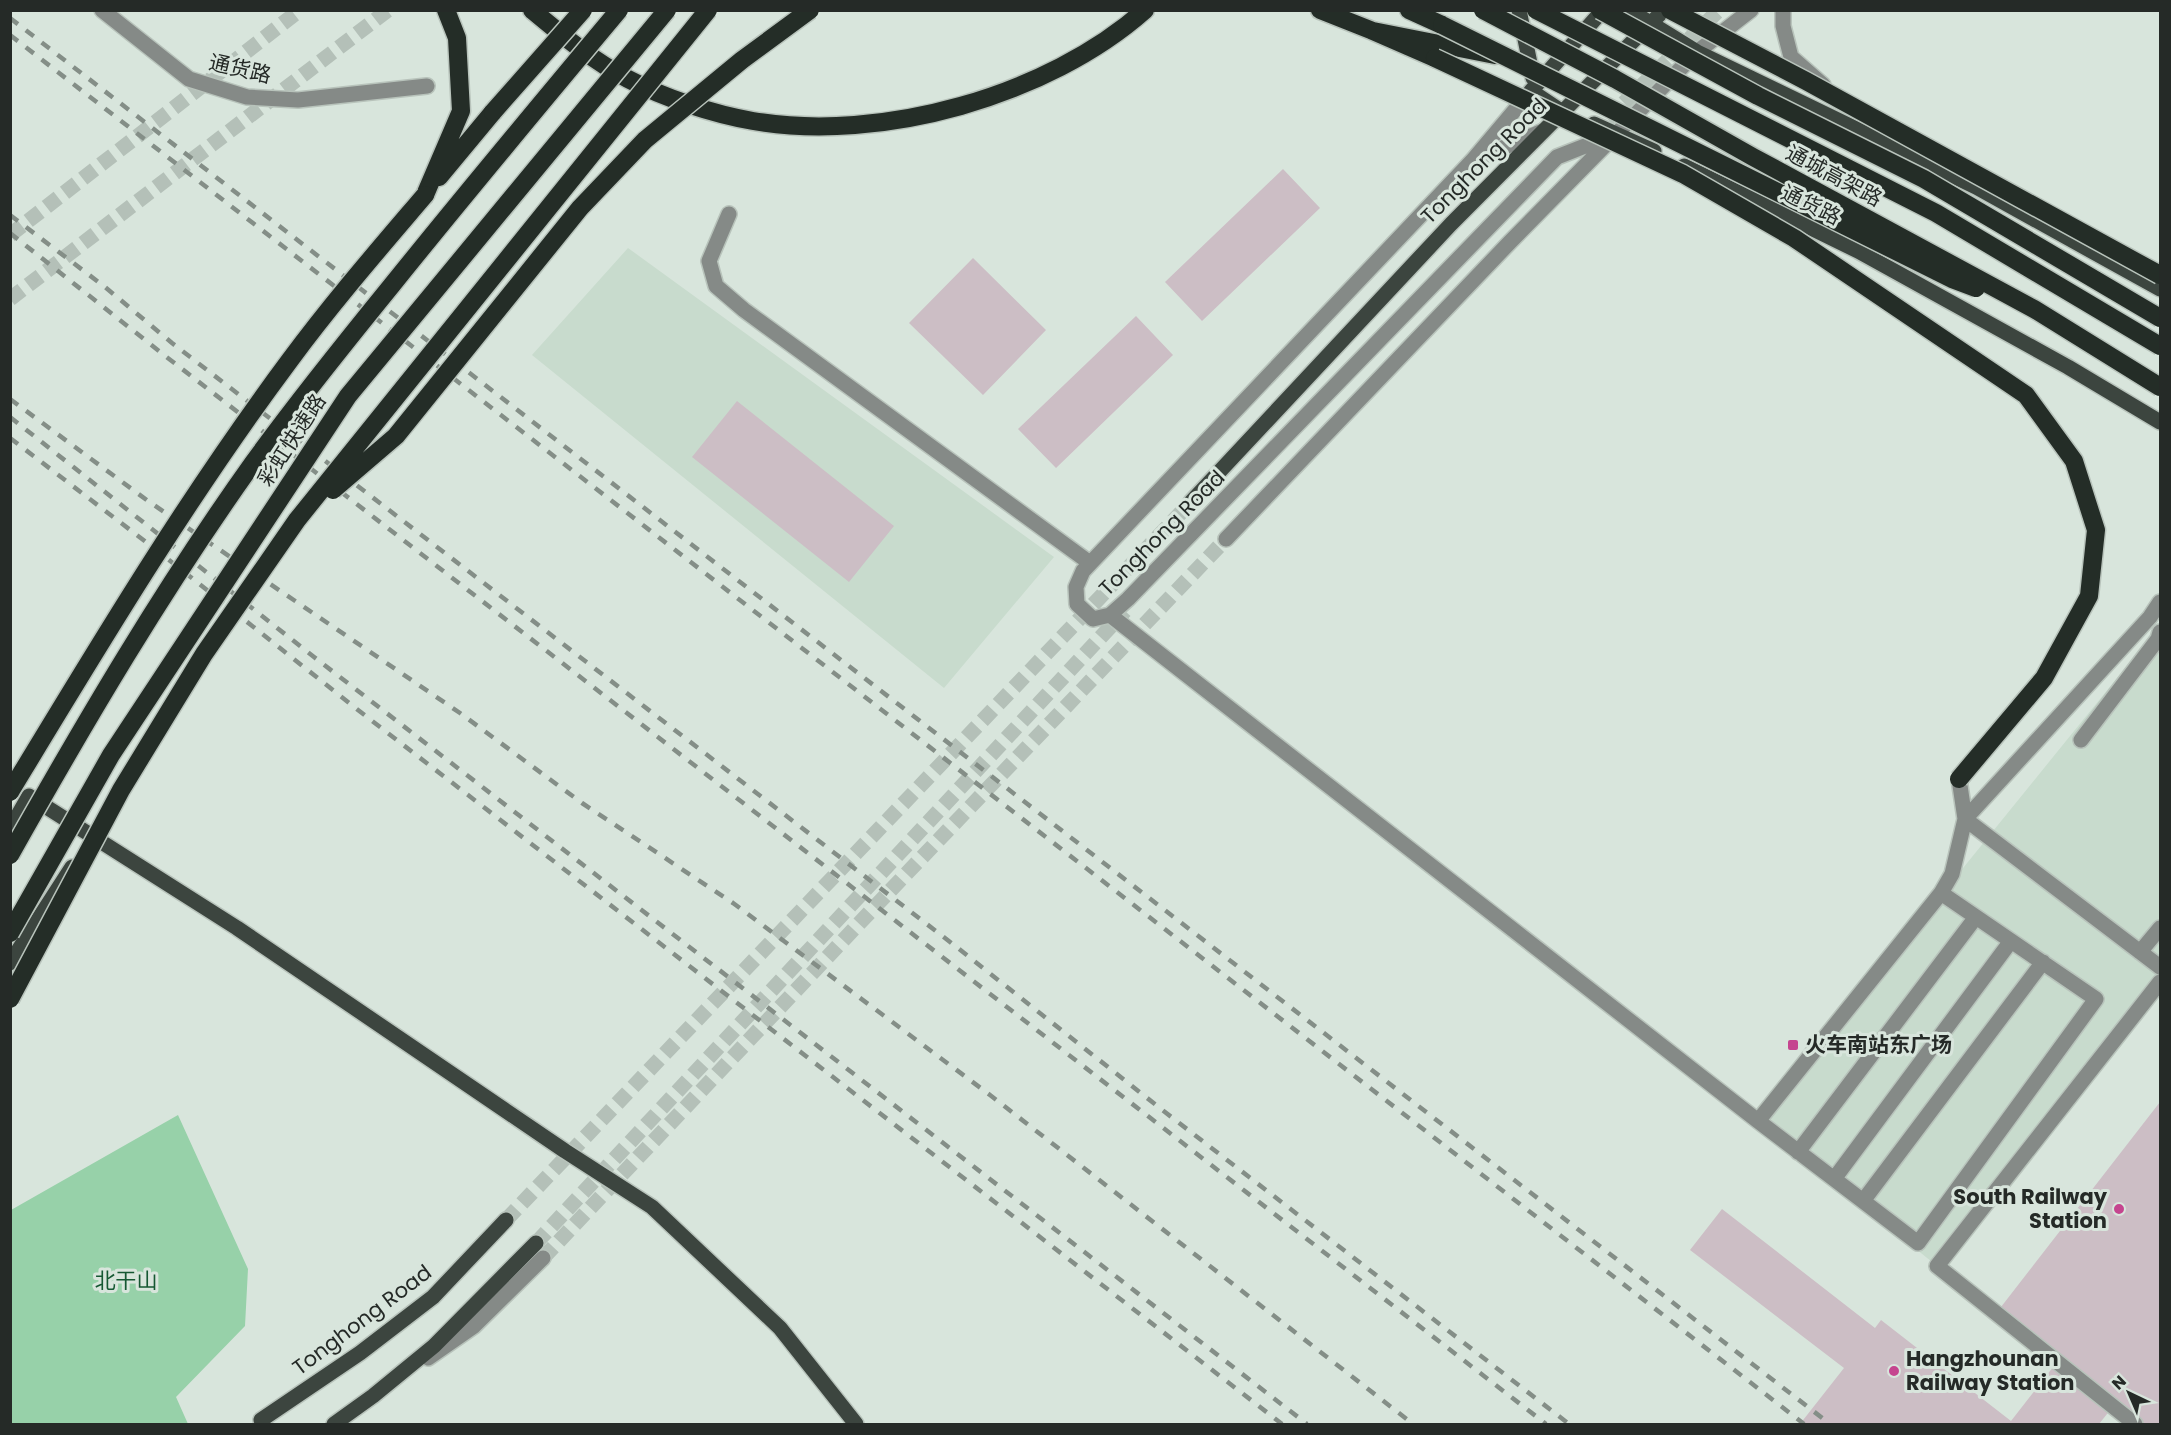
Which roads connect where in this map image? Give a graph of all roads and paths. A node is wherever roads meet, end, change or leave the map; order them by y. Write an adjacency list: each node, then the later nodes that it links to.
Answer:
1 (102, 10): 25 (street, 通货路)
2 (446, 10): 32 (highway)
3 (532, 10): 9 (highway, bridge)
4 (583, 10): 32 (highway, bridge)
5 (619, 10): 56 (highway, 彩虹快速路, bridge)
6 (667, 10): 60 (highway, 彩虹快速路, bridge)
7 (708, 10): 42 (highway, bridge)
8 (810, 10): 42 (highway, bridge)
9 (1145, 10)
10 (1320, 10): 22 (highway)
11 (1409, 10): 24 (highway, bridge)
12 (1483, 10): 36 (highway, 通城高架路, bridge)
13 (1519, 10): 26 (main road)
14 (1536, 10): 38 (highway, 通城高架路, bridge)
15 (1601, 10): 26 (main road); 37 (highway, bridge)
16 (1629, 10): 21 (main road)
17 (1664, 10): 21 (main road, Tonghong Road)
18 (1670, 10): 34 (highway, bridge)
19 (1751, 10): 23 (street, Tonghong Road)
20 (1783, 10): 30 (street)
21 (1650, 23): 23 (main road); 27 (main road, Tonghong Road)
22 (1374, 31): 24 (highway, bridge); 49 (highway, bridge)
23 (1697, 52): 29 (street, Tonghong Road); 30 (main road)
24 (1506, 57): 36 (highway, bridge)
25 (427, 86)
26 (1535, 91): 27 (main road, 通货路); 31 (street, Tonghong Road)
27 (1562, 112): 28 (main road, Tonghong Road); 29 (main road, 通货路)
28 (1543, 131): 31 (street); 41 (main road, Tonghong Road)
29 (1618, 133): 40 (main road, 通货路); 43 (street, Tonghong Road); 46 (street, Tonghong Road)
30 (1894, 146): 35 (main road)
31 (1472, 161): 44 (street, Tonghong Road)
32 (425, 195): 51 (highway, bridge)
33 (729, 214): 44 (street)
34 (2160, 275)
35 (2160, 290)
36 (2034, 309): 39 (highway, 通城高架路, bridge)
37 (2160, 318)
38 (2160, 346)
39 (2160, 387)
40 (2160, 422)
41 (1191, 502)
42 (297, 520): 67 (highway, bridge)
43 (1226, 539)
44 (1090, 563): 46 (street, Tonghong Road)
45 (2160, 602): 53 (street)
46 (1110, 615): 68 (street)
47 (2160, 633): 48 (street)
48 (2080, 740)
49 (1959, 779): 53 (street)
50 (10, 784): 52 (street)
51 (10, 792)
52 (29, 796): 54 (main road); 55 (main road)
53 (1965, 819): 57 (street); 62 (street)
54 (10, 829)
55 (92, 836): 64 (main road); 78 (main road)
56 (10, 855)
57 (1941, 893): 58 (street); 68 (street)
58 (1976, 917): 61 (street); 69 (street)
59 (2160, 928): 62 (street)
60 (10, 933)
61 (2011, 941): 63 (street); 70 (street)
62 (2140, 951): 65 (street)
63 (2043, 962): 71 (street); 71 (street)
64 (10, 963)
65 (2160, 967)
66 (2160, 982): 79 (street)
67 (10, 999)
68 (1758, 1121): 69 (street)
69 (1798, 1152): 70 (street)
70 (1834, 1179): 71 (street)
71 (1863, 1201)
72 (506, 1220): 76 (main road, Tonghong Road)
73 (536, 1243): 75 (main road)
74 (543, 1258): 75 (street)
75 (373, 1396): 77 (main road)
76 (261, 1420)
77 (334, 1425)
78 (856, 1425)
79 (2135, 1425)

